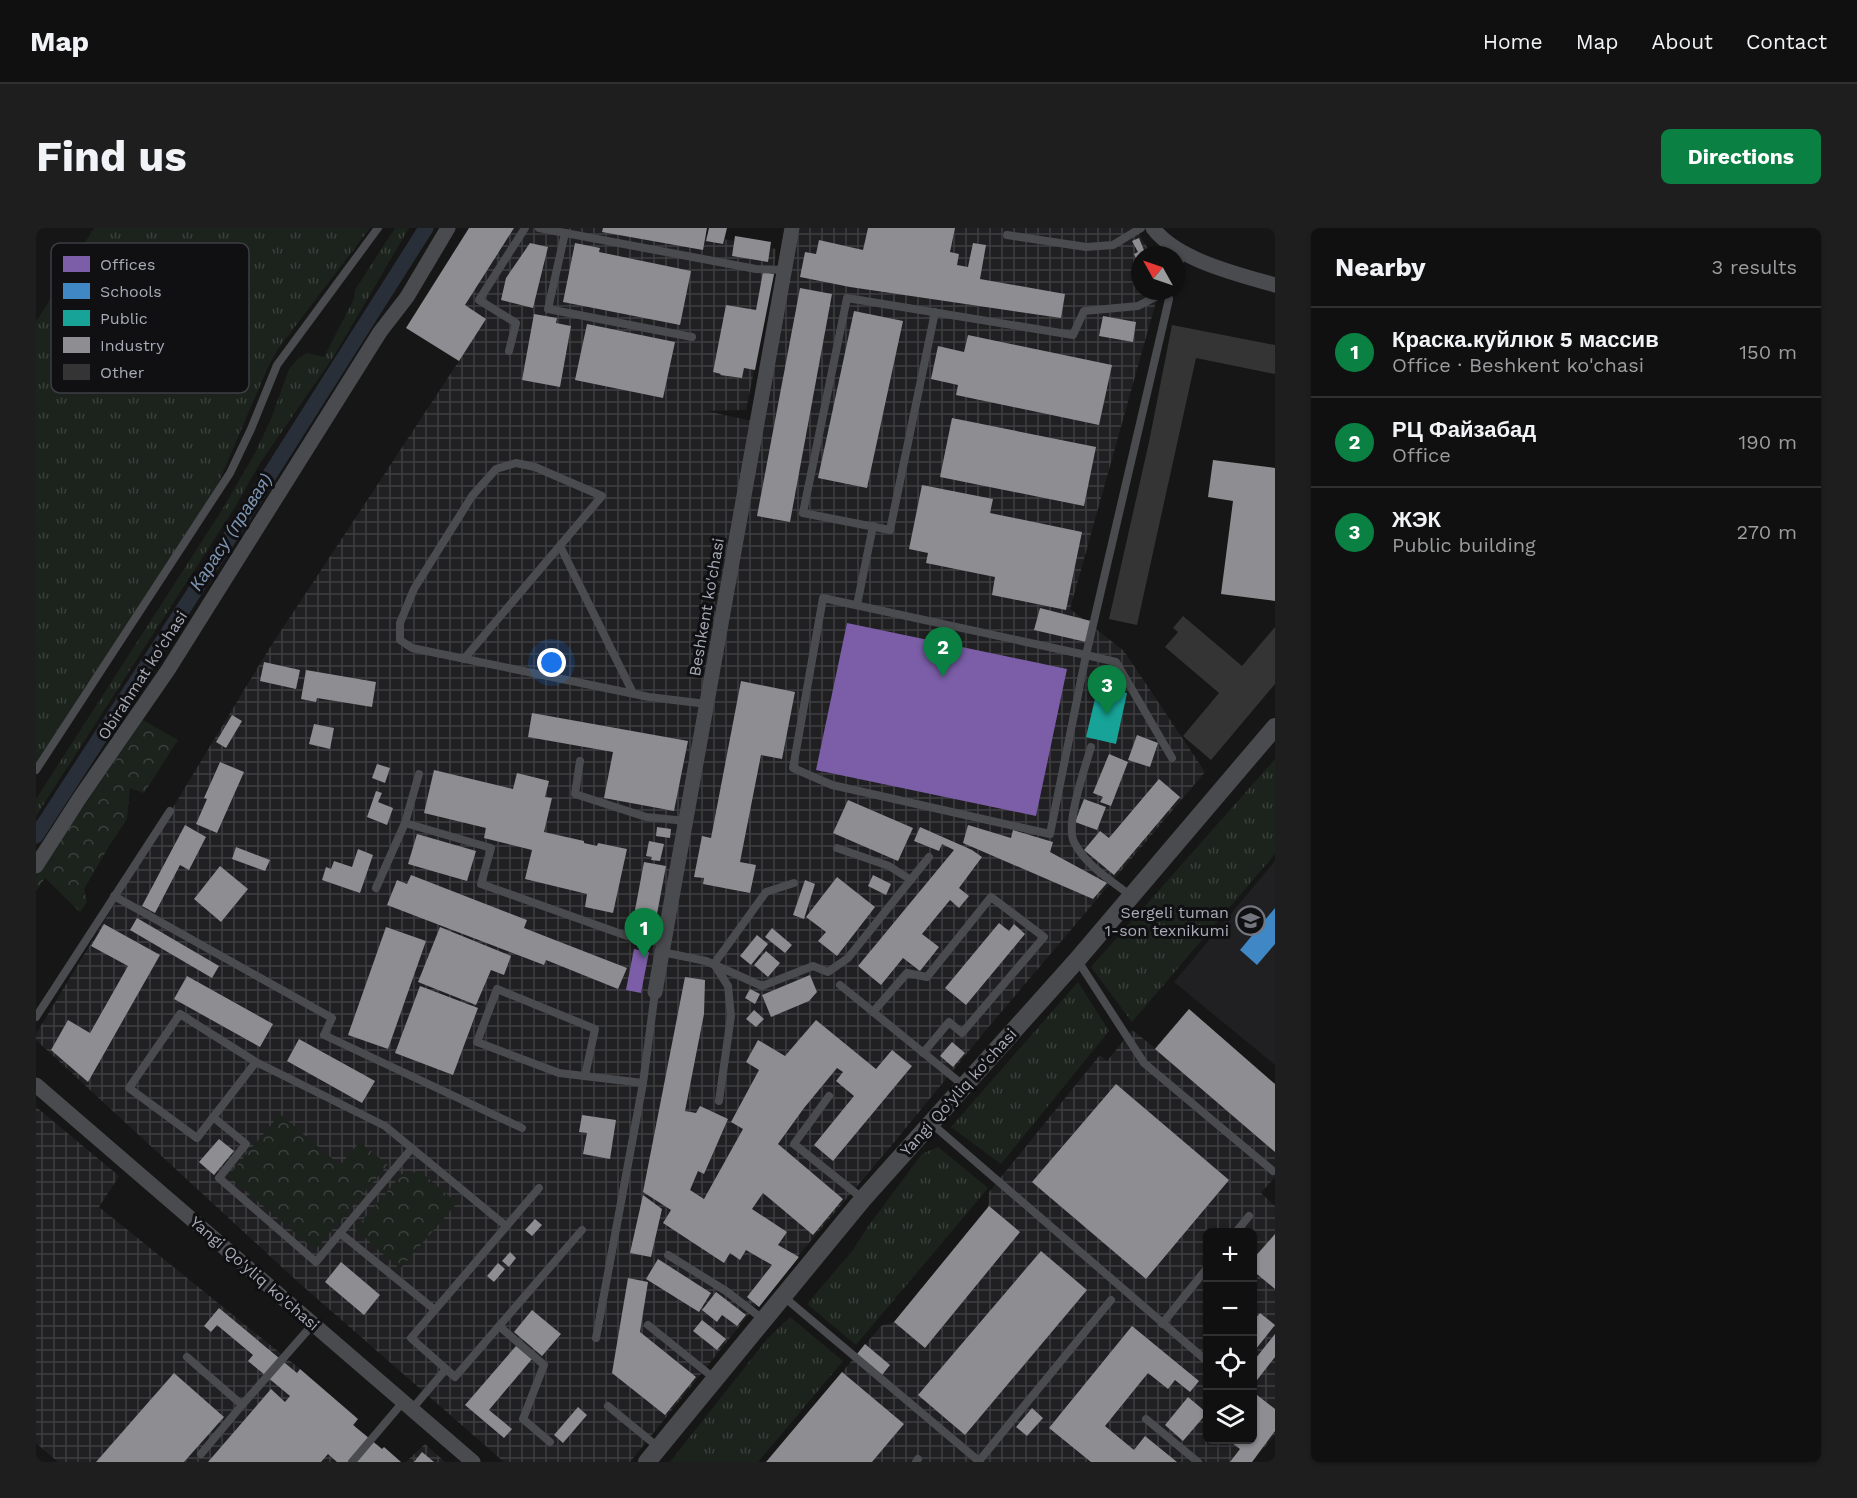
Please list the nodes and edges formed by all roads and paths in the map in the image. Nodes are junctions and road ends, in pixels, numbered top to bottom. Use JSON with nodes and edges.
{"nodes":[{"id":1,"x":378,"y":228,"type":"edge"},
{"id":2,"x":448,"y":228,"type":"edge"},
{"id":3,"x":525,"y":228,"type":"edge"},
{"id":4,"x":539,"y":228,"type":"edge"},
{"id":5,"x":792,"y":228,"type":"edge"},
{"id":6,"x":1141,"y":228,"type":"edge"},
{"id":7,"x":1153,"y":228,"type":"edge"},
{"id":8,"x":565,"y":233,"type":"junction"},
{"id":9,"x":1007,"y":235,"type":"dead end"},
{"id":10,"x":1172,"y":246,"type":"edge"},
{"id":11,"x":1185,"y":254,"type":"edge"},
{"id":12,"x":785,"y":270,"type":"junction"},
{"id":13,"x":1275,"y":285,"type":"edge"},
{"id":14,"x":1150,"y":300,"type":"edge"},
{"id":15,"x":1169,"y":300,"type":"edge"},
{"id":16,"x":935,"y":312,"type":"junction"},
{"id":17,"x":692,"y":337,"type":"dead end"},
{"id":18,"x":509,"y":351,"type":"dead end"},
{"id":19,"x":873,"y":526,"type":"junction"},
{"id":20,"x":560,"y":546,"type":"junction"},
{"id":21,"x":858,"y":605,"type":"junction"},
{"id":22,"x":1086,"y":655,"type":"junction"},
{"id":23,"x":464,"y":659,"type":"junction"},
{"id":24,"x":633,"y":693,"type":"junction"},
{"id":25,"x":706,"y":704,"type":"junction"},
{"id":26,"x":1275,"y":727,"type":"edge"},
{"id":27,"x":1091,"y":747,"type":"dead end"},
{"id":28,"x":1172,"y":758,"type":"dead end"},
{"id":29,"x":580,"y":761,"type":"dead end"},
{"id":30,"x":36,"y":771,"type":"edge"},
{"id":31,"x":419,"y":774,"type":"dead end"},
{"id":32,"x":170,"y":811,"type":"dead end"},
{"id":33,"x":686,"y":821,"type":"junction"},
{"id":34,"x":405,"y":823,"type":"junction"},
{"id":35,"x":837,"y":848,"type":"dead end"},
{"id":36,"x":929,"y":857,"type":"dead end"},
{"id":37,"x":36,"y":866,"type":"edge"},
{"id":38,"x":911,"y":880,"type":"junction"},
{"id":39,"x":795,"y":883,"type":"dead end"},
{"id":40,"x":376,"y":888,"type":"dead end"},
{"id":41,"x":114,"y":896,"type":"junction"},
{"id":42,"x":1131,"y":896,"type":"junction"},
{"id":43,"x":663,"y":947,"type":"junction"},
{"id":44,"x":1077,"y":960,"type":"junction"},
{"id":45,"x":714,"y":964,"type":"junction"},
{"id":46,"x":840,"y":985,"type":"dead end"},
{"id":47,"x":655,"y":992,"type":"joint"},
{"id":48,"x":873,"y":1012,"type":"junction"},
{"id":49,"x":36,"y":1017,"type":"edge"},
{"id":50,"x":923,"y":1053,"type":"junction"},
{"id":51,"x":256,"y":1062,"type":"junction"},
{"id":52,"x":585,"y":1076,"type":"junction"},
{"id":53,"x":643,"y":1083,"type":"junction"},
{"id":54,"x":36,"y":1085,"type":"edge"},
{"id":55,"x":964,"y":1086,"type":"junction"},
{"id":56,"x":829,"y":1096,"type":"dead end"},
{"id":57,"x":719,"y":1101,"type":"dead end"},
{"id":58,"x":213,"y":1117,"type":"junction"},
{"id":59,"x":931,"y":1123,"type":"junction"},
{"id":60,"x":522,"y":1128,"type":"dead end"},
{"id":61,"x":412,"y":1148,"type":"junction"},
{"id":62,"x":1273,"y":1171,"type":"dead end"},
{"id":63,"x":539,"y":1188,"type":"dead end"},
{"id":64,"x":863,"y":1199,"type":"junction"},
{"id":65,"x":1249,"y":1216,"type":"dead end"},
{"id":66,"x":506,"y":1227,"type":"junction"},
{"id":67,"x":1240,"y":1228,"type":"edge"},
{"id":68,"x":582,"y":1230,"type":"dead end"},
{"id":69,"x":340,"y":1233,"type":"junction"},
{"id":70,"x":668,"y":1255,"type":"dead end"},
{"id":71,"x":1203,"y":1274,"type":"edge"},
{"id":72,"x":783,"y":1296,"type":"junction"},
{"id":73,"x":1111,"y":1300,"type":"dead end"},
{"id":74,"x":435,"y":1310,"type":"junction"},
{"id":75,"x":764,"y":1320,"type":"junction"},
{"id":76,"x":314,"y":1323,"type":"junction"},
{"id":77,"x":1162,"y":1324,"type":"junction"},
{"id":78,"x":648,"y":1325,"type":"dead end"},
{"id":79,"x":499,"y":1326,"type":"junction"},
{"id":80,"x":596,"y":1338,"type":"dead end"},
{"id":81,"x":187,"y":1357,"type":"dead end"},
{"id":82,"x":1203,"y":1358,"type":"edge"},
{"id":83,"x":446,"y":1369,"type":"junction"},
{"id":84,"x":715,"y":1379,"type":"junction"},
{"id":85,"x":242,"y":1405,"type":"junction"},
{"id":86,"x":408,"y":1405,"type":"junction"},
{"id":87,"x":608,"y":1406,"type":"dead end"},
{"id":88,"x":1146,"y":1419,"type":"dead end"},
{"id":89,"x":550,"y":1442,"type":"dead end"},
{"id":90,"x":659,"y":1448,"type":"junction"},
{"id":91,"x":201,"y":1454,"type":"dead end"},
{"id":92,"x":979,"y":1461,"type":"edge"},
{"id":93,"x":352,"y":1462,"type":"edge"},
{"id":94,"x":473,"y":1462,"type":"edge"},
{"id":95,"x":647,"y":1462,"type":"edge"},
{"id":96,"x":1198,"y":1462,"type":"edge"}],
"edges":[{"from":1,"to":30,"type":"lane"},
{"from":2,"to":37,"type":"street","name":"Obirahmat ko'chasi"},
{"from":3,"to":18,"type":"lane"},
{"from":4,"to":8,"type":"lane"},
{"from":5,"to":12,"type":"street","name":"Beshkent ko'chasi"},
{"from":6,"to":9,"type":"lane"},
{"from":7,"to":10,"type":"street"},
{"from":8,"to":12,"type":"lane"},
{"from":8,"to":17,"type":"lane"},
{"from":11,"to":13,"type":"street"},
{"from":12,"to":25,"type":"street","name":"Beshkent ko'chasi"},
{"from":14,"to":16,"type":"lane"},
{"from":15,"to":22,"type":"lane"},
{"from":16,"to":19,"type":"lane"},
{"from":16,"to":19,"type":"lane"},
{"from":19,"to":21,"type":"lane"},
{"from":20,"to":23,"type":"lane"},
{"from":20,"to":23,"type":"lane"},
{"from":20,"to":24,"type":"lane"},
{"from":21,"to":22,"type":"lane"},
{"from":21,"to":22,"type":"lane"},
{"from":22,"to":28,"type":"lane"},
{"from":23,"to":24,"type":"lane"},
{"from":24,"to":25,"type":"lane"},
{"from":25,"to":33,"type":"street","name":"Beshkent ko'chasi"},
{"from":26,"to":42,"type":"street","name":"Yangi Qo'yliq ko'chasi"},
{"from":27,"to":42,"type":"lane"},
{"from":29,"to":33,"type":"lane"},
{"from":31,"to":34,"type":"lane"},
{"from":32,"to":41,"type":"lane"},
{"from":33,"to":43,"type":"street","name":"Beshkent ko'chasi"},
{"from":34,"to":40,"type":"lane"},
{"from":34,"to":43,"type":"lane"},
{"from":35,"to":38,"type":"lane"},
{"from":36,"to":38,"type":"lane"},
{"from":38,"to":45,"type":"lane"},
{"from":39,"to":45,"type":"lane"},
{"from":41,"to":49,"type":"lane"},
{"from":41,"to":60,"type":"lane"},
{"from":42,"to":44,"type":"street","name":"Yangi Qo'yliq ko'chasi"},
{"from":43,"to":45,"type":"lane"},
{"from":43,"to":47,"type":"street","name":"Beshkent ko'chasi"},
{"from":44,"to":55,"type":"street","name":"Yangi Qo'yliq ko'chasi"},
{"from":44,"to":62,"type":"lane"},
{"from":45,"to":57,"type":"lane"},
{"from":46,"to":48,"type":"lane"},
{"from":47,"to":53,"type":"lane"},
{"from":48,"to":50,"type":"lane"},
{"from":48,"to":50,"type":"lane"},
{"from":50,"to":55,"type":"lane"},
{"from":51,"to":58,"type":"lane"},
{"from":51,"to":58,"type":"lane"},
{"from":51,"to":61,"type":"lane"},
{"from":52,"to":52,"type":"lane"},
{"from":52,"to":53,"type":"lane"},
{"from":53,"to":80,"type":"lane"},
{"from":54,"to":76,"type":"street","name":"Yangi Qo'yliq ko'chasi"},
{"from":55,"to":59,"type":"street","name":"Yangi Qo'yliq ko'chasi"},
{"from":56,"to":64,"type":"lane"},
{"from":58,"to":69,"type":"lane"},
{"from":59,"to":64,"type":"street","name":"Yangi Qo'yliq ko'chasi"},
{"from":59,"to":77,"type":"lane"},
{"from":61,"to":66,"type":"lane"},
{"from":61,"to":69,"type":"lane"},
{"from":63,"to":66,"type":"lane"},
{"from":64,"to":72,"type":"street","name":"Yangi Qo'yliq ko'chasi"},
{"from":65,"to":67,"type":"lane"},
{"from":66,"to":74,"type":"lane"},
{"from":68,"to":79,"type":"lane"},
{"from":69,"to":74,"type":"lane"},
{"from":70,"to":75,"type":"lane"},
{"from":71,"to":77,"type":"lane"},
{"from":72,"to":75,"type":"street","name":"Yangi Qo'yliq ko'chasi"},
{"from":72,"to":92,"type":"lane"},
{"from":73,"to":92,"type":"lane"},
{"from":74,"to":83,"type":"lane"},
{"from":75,"to":84,"type":"street","name":"Yangi Qo'yliq ko'chasi"},
{"from":76,"to":85,"type":"lane"},
{"from":76,"to":86,"type":"street","name":"Yangi Qo'yliq ko'chasi"},
{"from":77,"to":82,"type":"lane"},
{"from":78,"to":84,"type":"lane"},
{"from":79,"to":83,"type":"lane"},
{"from":79,"to":89,"type":"lane"},
{"from":81,"to":85,"type":"lane"},
{"from":83,"to":86,"type":"lane"},
{"from":84,"to":90,"type":"street","name":"Yangi Qo'yliq ko'chasi"},
{"from":85,"to":91,"type":"lane"},
{"from":86,"to":93,"type":"lane"},
{"from":86,"to":94,"type":"street","name":"Yangi Qo'yliq ko'chasi"},
{"from":87,"to":90,"type":"lane"},
{"from":88,"to":96,"type":"lane"},
{"from":90,"to":95,"type":"street","name":"Yangi Qo'yliq ko'chasi"}]}
